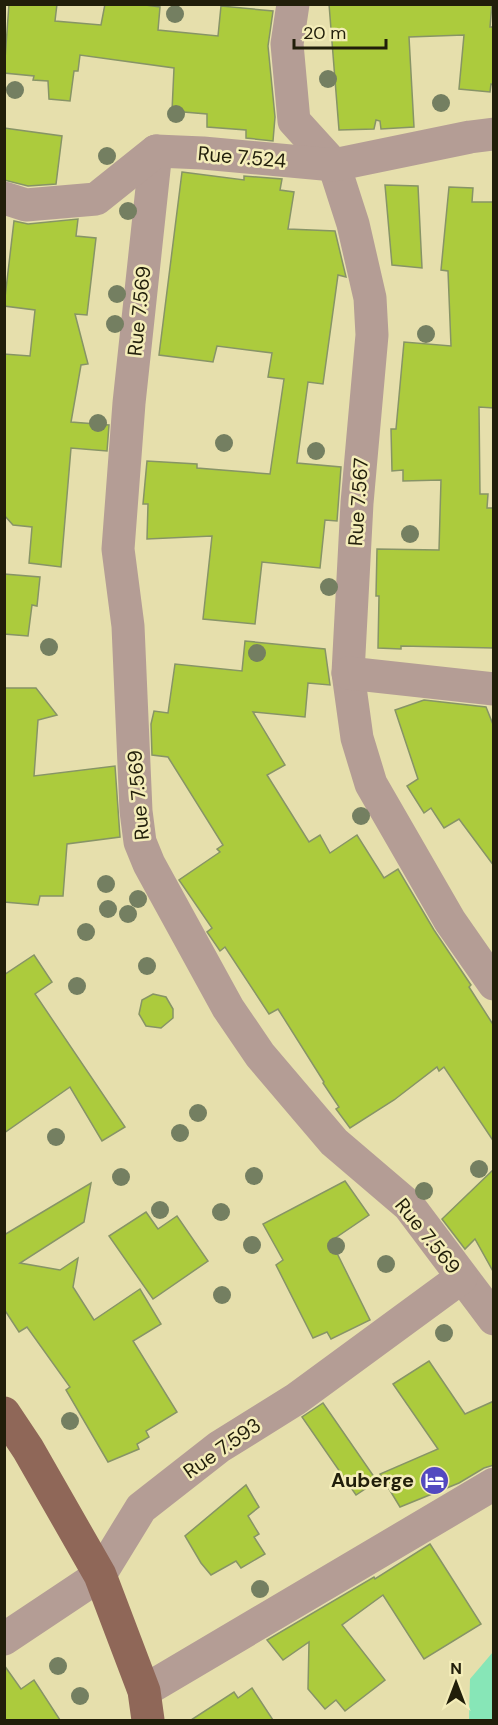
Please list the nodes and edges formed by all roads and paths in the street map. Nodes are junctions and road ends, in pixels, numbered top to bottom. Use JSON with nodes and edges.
{"nodes":[{"id":1,"x":293,"y":4,"type":"edge"},
{"id":2,"x":494,"y":134,"type":"edge"},
{"id":3,"x":156,"y":151,"type":"junction"},
{"id":4,"x":334,"y":165,"type":"junction"},
{"id":5,"x":4,"y":198,"type":"edge"},
{"id":6,"x":348,"y":673,"type":"junction"},
{"id":7,"x":494,"y":689,"type":"edge"},
{"id":8,"x":494,"y":984,"type":"edge"},
{"id":9,"x":461,"y":1278,"type":"junction"},
{"id":10,"x":494,"y":1319,"type":"edge"},
{"id":11,"x":4,"y":1413,"type":"edge"},
{"id":12,"x":494,"y":1484,"type":"edge"},
{"id":13,"x":100,"y":1575,"type":"junction"},
{"id":14,"x":4,"y":1639,"type":"edge"},
{"id":15,"x":146,"y":1706,"type":"edge"}],
"edges":[{"from":1,"to":4,"type":"street","name":"Rue 7.567"},
{"from":2,"to":4,"type":"street","name":"Rue 7.524"},
{"from":3,"to":4,"type":"street","name":"Rue 7.524"},
{"from":3,"to":5,"type":"street"},
{"from":3,"to":9,"type":"street","name":"Rue 7.569"},
{"from":4,"to":6,"type":"street","name":"Rue 7.567"},
{"from":6,"to":7,"type":"street"},
{"from":6,"to":8,"type":"street","name":"Rue 7.567"},
{"from":9,"to":10,"type":"street","name":"Rue 7.569"},
{"from":9,"to":13,"type":"street","name":"Rue 7.593"},
{"from":11,"to":13,"type":"main road"},
{"from":12,"to":15,"type":"street"},
{"from":13,"to":14,"type":"street","name":"Rue 7.593"},
{"from":13,"to":15,"type":"main road"}]}
